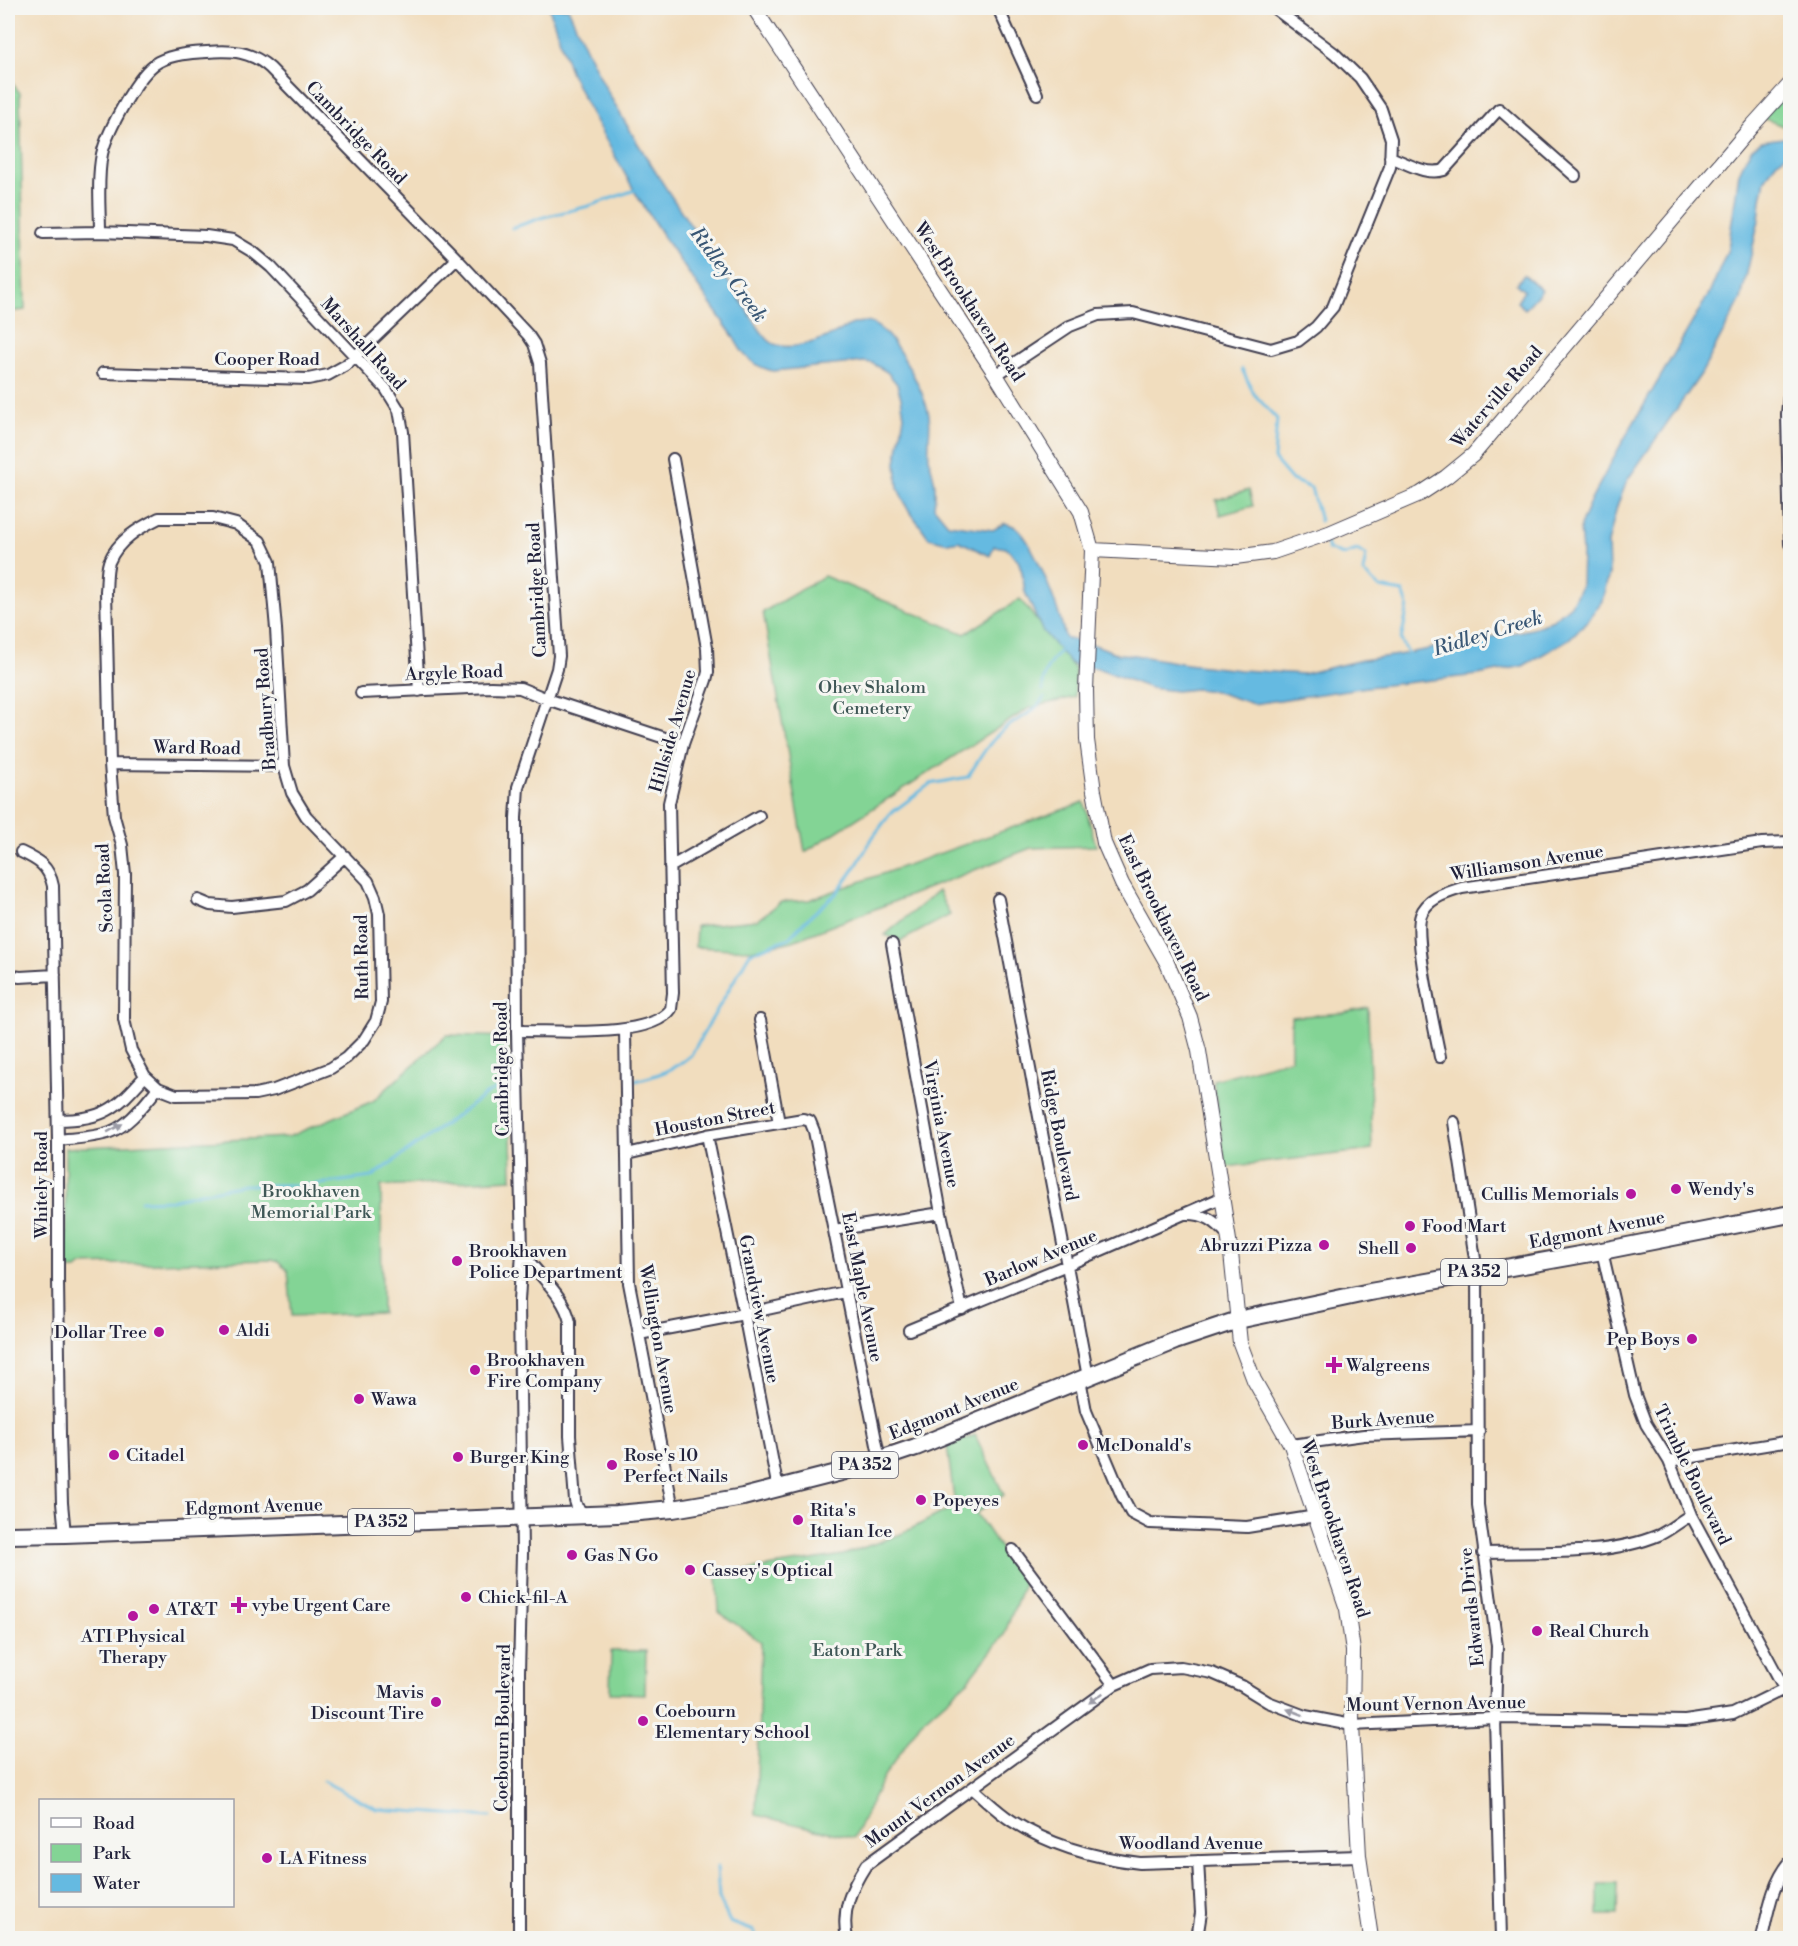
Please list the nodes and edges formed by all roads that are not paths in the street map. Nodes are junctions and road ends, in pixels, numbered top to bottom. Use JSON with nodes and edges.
{"nodes":[{"id":1,"x":754,"y":8,"type":"edge"},
{"id":2,"x":998,"y":8,"type":"edge"},
{"id":3,"x":1276,"y":8,"type":"edge"},
{"id":4,"x":1791,"y":84,"type":"edge"},
{"id":5,"x":1037,"y":94,"type":"dead end"},
{"id":6,"x":1390,"y":157,"type":"junction"},
{"id":7,"x":1575,"y":176,"type":"dead end"},
{"id":8,"x":100,"y":232,"type":"junction"},
{"id":9,"x":43,"y":233,"type":"dead end"},
{"id":10,"x":457,"y":259,"type":"junction"},
{"id":11,"x":354,"y":357,"type":"junction"},
{"id":12,"x":103,"y":373,"type":"dead end"},
{"id":13,"x":996,"y":375,"type":"junction"},
{"id":14,"x":1791,"y":385,"type":"edge"},
{"id":15,"x":673,"y":459,"type":"dead end"},
{"id":16,"x":260,"y":541,"type":"joint"},
{"id":17,"x":1790,"y":544,"type":"edge"},
{"id":18,"x":1092,"y":550,"type":"junction"},
{"id":19,"x":1089,"y":638,"type":"joint"},
{"id":20,"x":419,"y":692,"type":"junction"},
{"id":21,"x":361,"y":693,"type":"dead end"},
{"id":22,"x":547,"y":699,"type":"junction"},
{"id":23,"x":683,"y":744,"type":"junction"},
{"id":24,"x":110,"y":764,"type":"junction"},
{"id":25,"x":284,"y":766,"type":"junction"},
{"id":26,"x":759,"y":816,"type":"dead end"},
{"id":27,"x":1791,"y":842,"type":"edge"},
{"id":28,"x":21,"y":852,"type":"dead end"},
{"id":29,"x":345,"y":856,"type":"junction"},
{"id":30,"x":670,"y":867,"type":"junction"},
{"id":31,"x":998,"y":899,"type":"dead end"},
{"id":32,"x":198,"y":900,"type":"dead end"},
{"id":33,"x":892,"y":944,"type":"dead end"},
{"id":34,"x":8,"y":975,"type":"edge"},
{"id":35,"x":55,"y":975,"type":"junction"},
{"id":36,"x":760,"y":1020,"type":"dead end"},
{"id":37,"x":625,"y":1030,"type":"junction"},
{"id":38,"x":517,"y":1031,"type":"junction"},
{"id":39,"x":1440,"y":1057,"type":"dead end"},
{"id":40,"x":145,"y":1076,"type":"junction"},
{"id":41,"x":158,"y":1088,"type":"junction"},
{"id":42,"x":58,"y":1120,"type":"junction"},
{"id":43,"x":810,"y":1121,"type":"joint"},
{"id":44,"x":1454,"y":1122,"type":"dead end"},
{"id":45,"x":779,"y":1123,"type":"junction"},
{"id":46,"x":707,"y":1136,"type":"junction"},
{"id":47,"x":58,"y":1140,"type":"junction"},
{"id":48,"x":627,"y":1154,"type":"junction"},
{"id":49,"x":1223,"y":1197,"type":"junction"},
{"id":50,"x":941,"y":1213,"type":"junction"},
{"id":51,"x":1185,"y":1214,"type":"junction"},
{"id":52,"x":1791,"y":1214,"type":"edge"},
{"id":53,"x":834,"y":1230,"type":"junction"},
{"id":54,"x":1228,"y":1236,"type":"junction"},
{"id":55,"x":1602,"y":1251,"type":"junction"},
{"id":56,"x":522,"y":1252,"type":"junction"},
{"id":57,"x":1067,"y":1265,"type":"junction"},
{"id":58,"x":1477,"y":1272,"type":"junction"},
{"id":59,"x":845,"y":1292,"type":"junction"},
{"id":60,"x":962,"y":1309,"type":"junction"},
{"id":61,"x":744,"y":1314,"type":"junction"},
{"id":62,"x":1238,"y":1320,"type":"junction"},
{"id":63,"x":909,"y":1330,"type":"dead end"},
{"id":64,"x":639,"y":1334,"type":"junction"},
{"id":65,"x":1084,"y":1378,"type":"junction"},
{"id":66,"x":1479,"y":1431,"type":"junction"},
{"id":67,"x":1791,"y":1441,"type":"edge"},
{"id":68,"x":1291,"y":1445,"type":"junction"},
{"id":69,"x":880,"y":1460,"type":"junction"},
{"id":70,"x":1669,"y":1461,"type":"junction"},
{"id":71,"x":778,"y":1489,"type":"junction"},
{"id":72,"x":673,"y":1509,"type":"junction"},
{"id":73,"x":585,"y":1515,"type":"junction"},
{"id":74,"x":1691,"y":1515,"type":"junction"},
{"id":75,"x":1316,"y":1516,"type":"junction"},
{"id":76,"x":522,"y":1517,"type":"junction"},
{"id":77,"x":65,"y":1534,"type":"junction"},
{"id":78,"x":8,"y":1535,"type":"edge"},
{"id":79,"x":1012,"y":1550,"type":"dead end"},
{"id":80,"x":1483,"y":1553,"type":"junction"},
{"id":81,"x":1114,"y":1685,"type":"junction"},
{"id":82,"x":1788,"y":1687,"type":"edge"},
{"id":83,"x":1791,"y":1699,"type":"edge"},
{"id":84,"x":1495,"y":1718,"type":"junction"},
{"id":85,"x":1352,"y":1725,"type":"junction"},
{"id":86,"x":972,"y":1788,"type":"junction"},
{"id":87,"x":1359,"y":1856,"type":"junction"},
{"id":88,"x":1198,"y":1861,"type":"junction"},
{"id":89,"x":1791,"y":1862,"type":"edge"},
{"id":90,"x":519,"y":1938,"type":"edge"},
{"id":91,"x":847,"y":1938,"type":"edge"},
{"id":92,"x":1197,"y":1938,"type":"edge"},
{"id":93,"x":1371,"y":1938,"type":"edge"},
{"id":94,"x":1501,"y":1938,"type":"edge"},
{"id":95,"x":1762,"y":1938,"type":"edge"}],
"edges":[{"from":1,"to":13,"type":"street","name":"West Brookhaven Road"},
{"from":2,"to":5,"type":"street"},
{"from":3,"to":6,"type":"street"},
{"from":4,"to":18,"type":"street","name":"Waterville Road"},
{"from":6,"to":7,"type":"street"},
{"from":6,"to":13,"type":"street"},
{"from":8,"to":9,"type":"street","name":"Marshall Road"},
{"from":8,"to":10,"type":"street","name":"Cambridge Road"},
{"from":8,"to":11,"type":"street","name":"Marshall Road"},
{"from":10,"to":11,"type":"street","name":"Cooper Road"},
{"from":10,"to":22,"type":"street","name":"Cambridge Road"},
{"from":11,"to":12,"type":"street","name":"Cooper Road"},
{"from":11,"to":20,"type":"street","name":"Marshall Road"},
{"from":13,"to":18,"type":"street","name":"West Brookhaven Road"},
{"from":14,"to":17,"type":"street"},
{"from":15,"to":23,"type":"street","name":"Hillside Avenue"},
{"from":16,"to":24,"type":"street","name":"Scola Road"},
{"from":16,"to":25,"type":"street","name":"Bradbury Road"},
{"from":18,"to":19,"type":"street","name":"West Brookhaven Road"},
{"from":19,"to":49,"type":"street","name":"East Brookhaven Road"},
{"from":20,"to":21,"type":"street","name":"Argyle Road"},
{"from":20,"to":22,"type":"street","name":"Argyle Road"},
{"from":22,"to":23,"type":"street","name":"Argyle Road"},
{"from":22,"to":38,"type":"street","name":"Cambridge Road"},
{"from":23,"to":30,"type":"street","name":"Hillside Avenue"},
{"from":24,"to":25,"type":"street","name":"Ward Road"},
{"from":24,"to":40,"type":"street","name":"Scola Road"},
{"from":25,"to":29,"type":"street","name":"Bradbury Road"},
{"from":26,"to":30,"type":"street"},
{"from":27,"to":39,"type":"street","name":"Williamson Avenue"},
{"from":28,"to":35,"type":"street","name":"Whitely Road"},
{"from":29,"to":32,"type":"street"},
{"from":29,"to":41,"type":"street","name":"Ruth Road"},
{"from":30,"to":37,"type":"street","name":"Hillside Avenue"},
{"from":31,"to":57,"type":"street","name":"Ridge Boulevard"},
{"from":33,"to":50,"type":"street","name":"Virginia Avenue"},
{"from":34,"to":35,"type":"street"},
{"from":35,"to":42,"type":"street","name":"Whitely Road"},
{"from":36,"to":45,"type":"street"},
{"from":37,"to":38,"type":"street"},
{"from":37,"to":48,"type":"street","name":"Wellington Avenue"},
{"from":38,"to":56,"type":"street","name":"Cambridge Road"},
{"from":40,"to":41,"type":"street","name":"Ruth Road"},
{"from":40,"to":42,"type":"street"},
{"from":47,"to":41,"type":"street","one_way":true},
{"from":42,"to":47,"type":"street","name":"Whitely Road"},
{"from":43,"to":45,"type":"street","name":"Houston Street"},
{"from":43,"to":53,"type":"street","name":"East Maple Avenue"},
{"from":44,"to":58,"type":"street","name":"Edwards Drive"},
{"from":45,"to":46,"type":"street","name":"Houston Street"},
{"from":46,"to":48,"type":"street","name":"Houston Street"},
{"from":46,"to":61,"type":"street","name":"Grandview Avenue"},
{"from":47,"to":77,"type":"street","name":"Whitely Road"},
{"from":48,"to":64,"type":"street","name":"Wellington Avenue"},
{"from":49,"to":51,"type":"street","name":"Barlow Avenue"},
{"from":49,"to":54,"type":"street","name":"East Brookhaven Road"},
{"from":50,"to":53,"type":"street"},
{"from":50,"to":60,"type":"street","name":"Virginia Avenue"},
{"from":51,"to":54,"type":"street"},
{"from":51,"to":57,"type":"street","name":"Barlow Avenue"},
{"from":52,"to":55,"type":"main road","name":"Edgmont Avenue","number":"PA 352"},
{"from":53,"to":59,"type":"street","name":"East Maple Avenue"},
{"from":54,"to":62,"type":"street","name":"East Brookhaven Road"},
{"from":55,"to":58,"type":"main road","name":"Edgmont Avenue","number":"PA 352"},
{"from":55,"to":70,"type":"street","name":"Trimble Boulevard"},
{"from":56,"to":73,"type":"street"},
{"from":56,"to":76,"type":"street","name":"Cambridge Road"},
{"from":57,"to":60,"type":"street","name":"Barlow Avenue"},
{"from":57,"to":65,"type":"street","name":"Ridge Boulevard"},
{"from":58,"to":62,"type":"main road","name":"Edgmont Avenue","number":"PA 352"},
{"from":58,"to":66,"type":"street","name":"Edwards Drive"},
{"from":59,"to":61,"type":"street"},
{"from":59,"to":69,"type":"street","name":"East Maple Avenue"},
{"from":60,"to":63,"type":"street","name":"Barlow Avenue"},
{"from":61,"to":64,"type":"street"},
{"from":61,"to":71,"type":"street","name":"Grandview Avenue"},
{"from":62,"to":65,"type":"main road","name":"Edgmont Avenue","number":"PA 352"},
{"from":62,"to":68,"type":"street","name":"West Brookhaven Road"},
{"from":64,"to":72,"type":"street","name":"Wellington Avenue"},
{"from":65,"to":69,"type":"main road","name":"Edgmont Avenue","number":"PA 352"},
{"from":65,"to":75,"type":"street","name":"Ridge Boulevard"},
{"from":66,"to":68,"type":"street","name":"Burk Avenue"},
{"from":66,"to":80,"type":"street","name":"Edwards Drive"},
{"from":67,"to":70,"type":"street"},
{"from":68,"to":75,"type":"street","name":"West Brookhaven Road"},
{"from":69,"to":71,"type":"main road","name":"Edgmont Avenue","number":"PA 352"},
{"from":70,"to":74,"type":"street","name":"Trimble Boulevard"},
{"from":71,"to":72,"type":"main road","name":"Edgmont Avenue","number":"PA 352"},
{"from":72,"to":73,"type":"main road","name":"Edgmont Avenue","number":"PA 352"},
{"from":73,"to":76,"type":"main road","name":"Edgmont Avenue","number":"PA 352"},
{"from":74,"to":80,"type":"street"},
{"from":74,"to":82,"type":"street","name":"Trimble Boulevard"},
{"from":75,"to":85,"type":"street","name":"West Brookhaven Road"},
{"from":76,"to":77,"type":"main road","name":"Edgmont Avenue","number":"PA 352"},
{"from":76,"to":90,"type":"street","name":"Coebourn Boulevard"},
{"from":77,"to":78,"type":"main road","name":"Edgmont Avenue","number":"PA 352"},
{"from":79,"to":81,"type":"street"},
{"from":80,"to":84,"type":"street","name":"Edwards Drive"},
{"from":85,"to":81,"type":"street","name":"Mount Vernon Avenue","one_way":true},
{"from":81,"to":86,"type":"street","name":"Mount Vernon Avenue","one_way":true},
{"from":82,"to":83,"type":"street","name":"Trimble Boulevard"},
{"from":82,"to":84,"type":"street","name":"Mount Vernon Avenue"},
{"from":84,"to":85,"type":"street","name":"Mount Vernon Avenue"},
{"from":84,"to":94,"type":"street","name":"Edwards Drive"},
{"from":85,"to":87,"type":"street","name":"West Brookhaven Road"},
{"from":86,"to":88,"type":"street","name":"Woodland Avenue"},
{"from":86,"to":91,"type":"street","name":"Mount Vernon Avenue"},
{"from":87,"to":88,"type":"street","name":"Woodland Avenue"},
{"from":87,"to":93,"type":"street","name":"West Brookhaven Road"},
{"from":88,"to":92,"type":"street"},
{"from":89,"to":95,"type":"street"}]}
